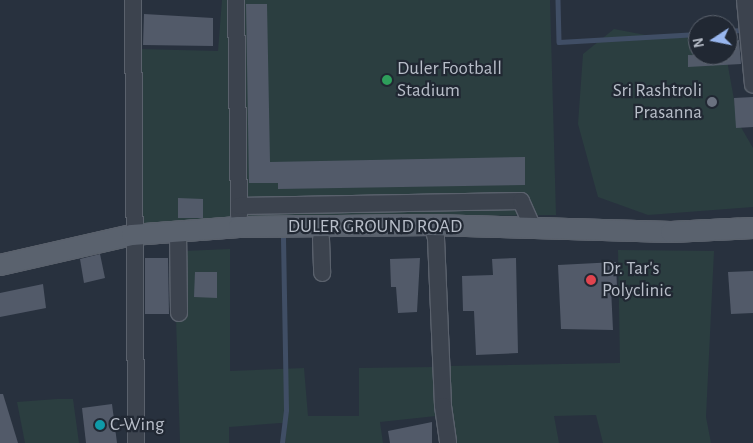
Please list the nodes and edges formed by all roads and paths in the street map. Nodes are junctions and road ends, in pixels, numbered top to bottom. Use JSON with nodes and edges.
{"nodes":[{"id":1,"x":133,"y":0,"type":"edge"},
{"id":2,"x":236,"y":0,"type":"edge"},
{"id":3,"x":746,"y":0,"type":"edge"},
{"id":4,"x":753,"y":85,"type":"edge"},
{"id":5,"x":239,"y":206,"type":"junction"},
{"id":6,"x":432,"y":225,"type":"junction"},
{"id":7,"x":239,"y":227,"type":"junction"},
{"id":8,"x":533,"y":228,"type":"junction"},
{"id":9,"x":753,"y":228,"type":"edge"},
{"id":10,"x":178,"y":231,"type":"junction"},
{"id":11,"x":132,"y":235,"type":"junction"},
{"id":12,"x":322,"y":239,"type":"dead end"},
{"id":13,"x":0,"y":265,"type":"edge"},
{"id":14,"x":322,"y":272,"type":"dead end"},
{"id":15,"x":179,"y":313,"type":"dead end"},
{"id":16,"x":136,"y":443,"type":"edge"},
{"id":17,"x":448,"y":443,"type":"edge"}],
"edges":[{"from":1,"to":11,"type":"street"},
{"from":2,"to":5,"type":"street"},
{"from":3,"to":4,"type":"street"},
{"from":5,"to":7,"type":"street"},
{"from":5,"to":8,"type":"street"},
{"from":6,"to":7,"type":"main road","name":"DULER GROUND ROAD"},
{"from":6,"to":8,"type":"main road","name":"DULER GROUND ROAD"},
{"from":6,"to":17,"type":"street"},
{"from":7,"to":10,"type":"main road","name":"DULER GROUND ROAD"},
{"from":8,"to":9,"type":"main road","name":"DULER GROUND ROAD"},
{"from":10,"to":11,"type":"main road","name":"DULER GROUND ROAD"},
{"from":10,"to":15,"type":"street"},
{"from":11,"to":13,"type":"main road","name":"DULER GROUND ROAD"},
{"from":11,"to":16,"type":"street"},
{"from":12,"to":14,"type":"street"}]}
